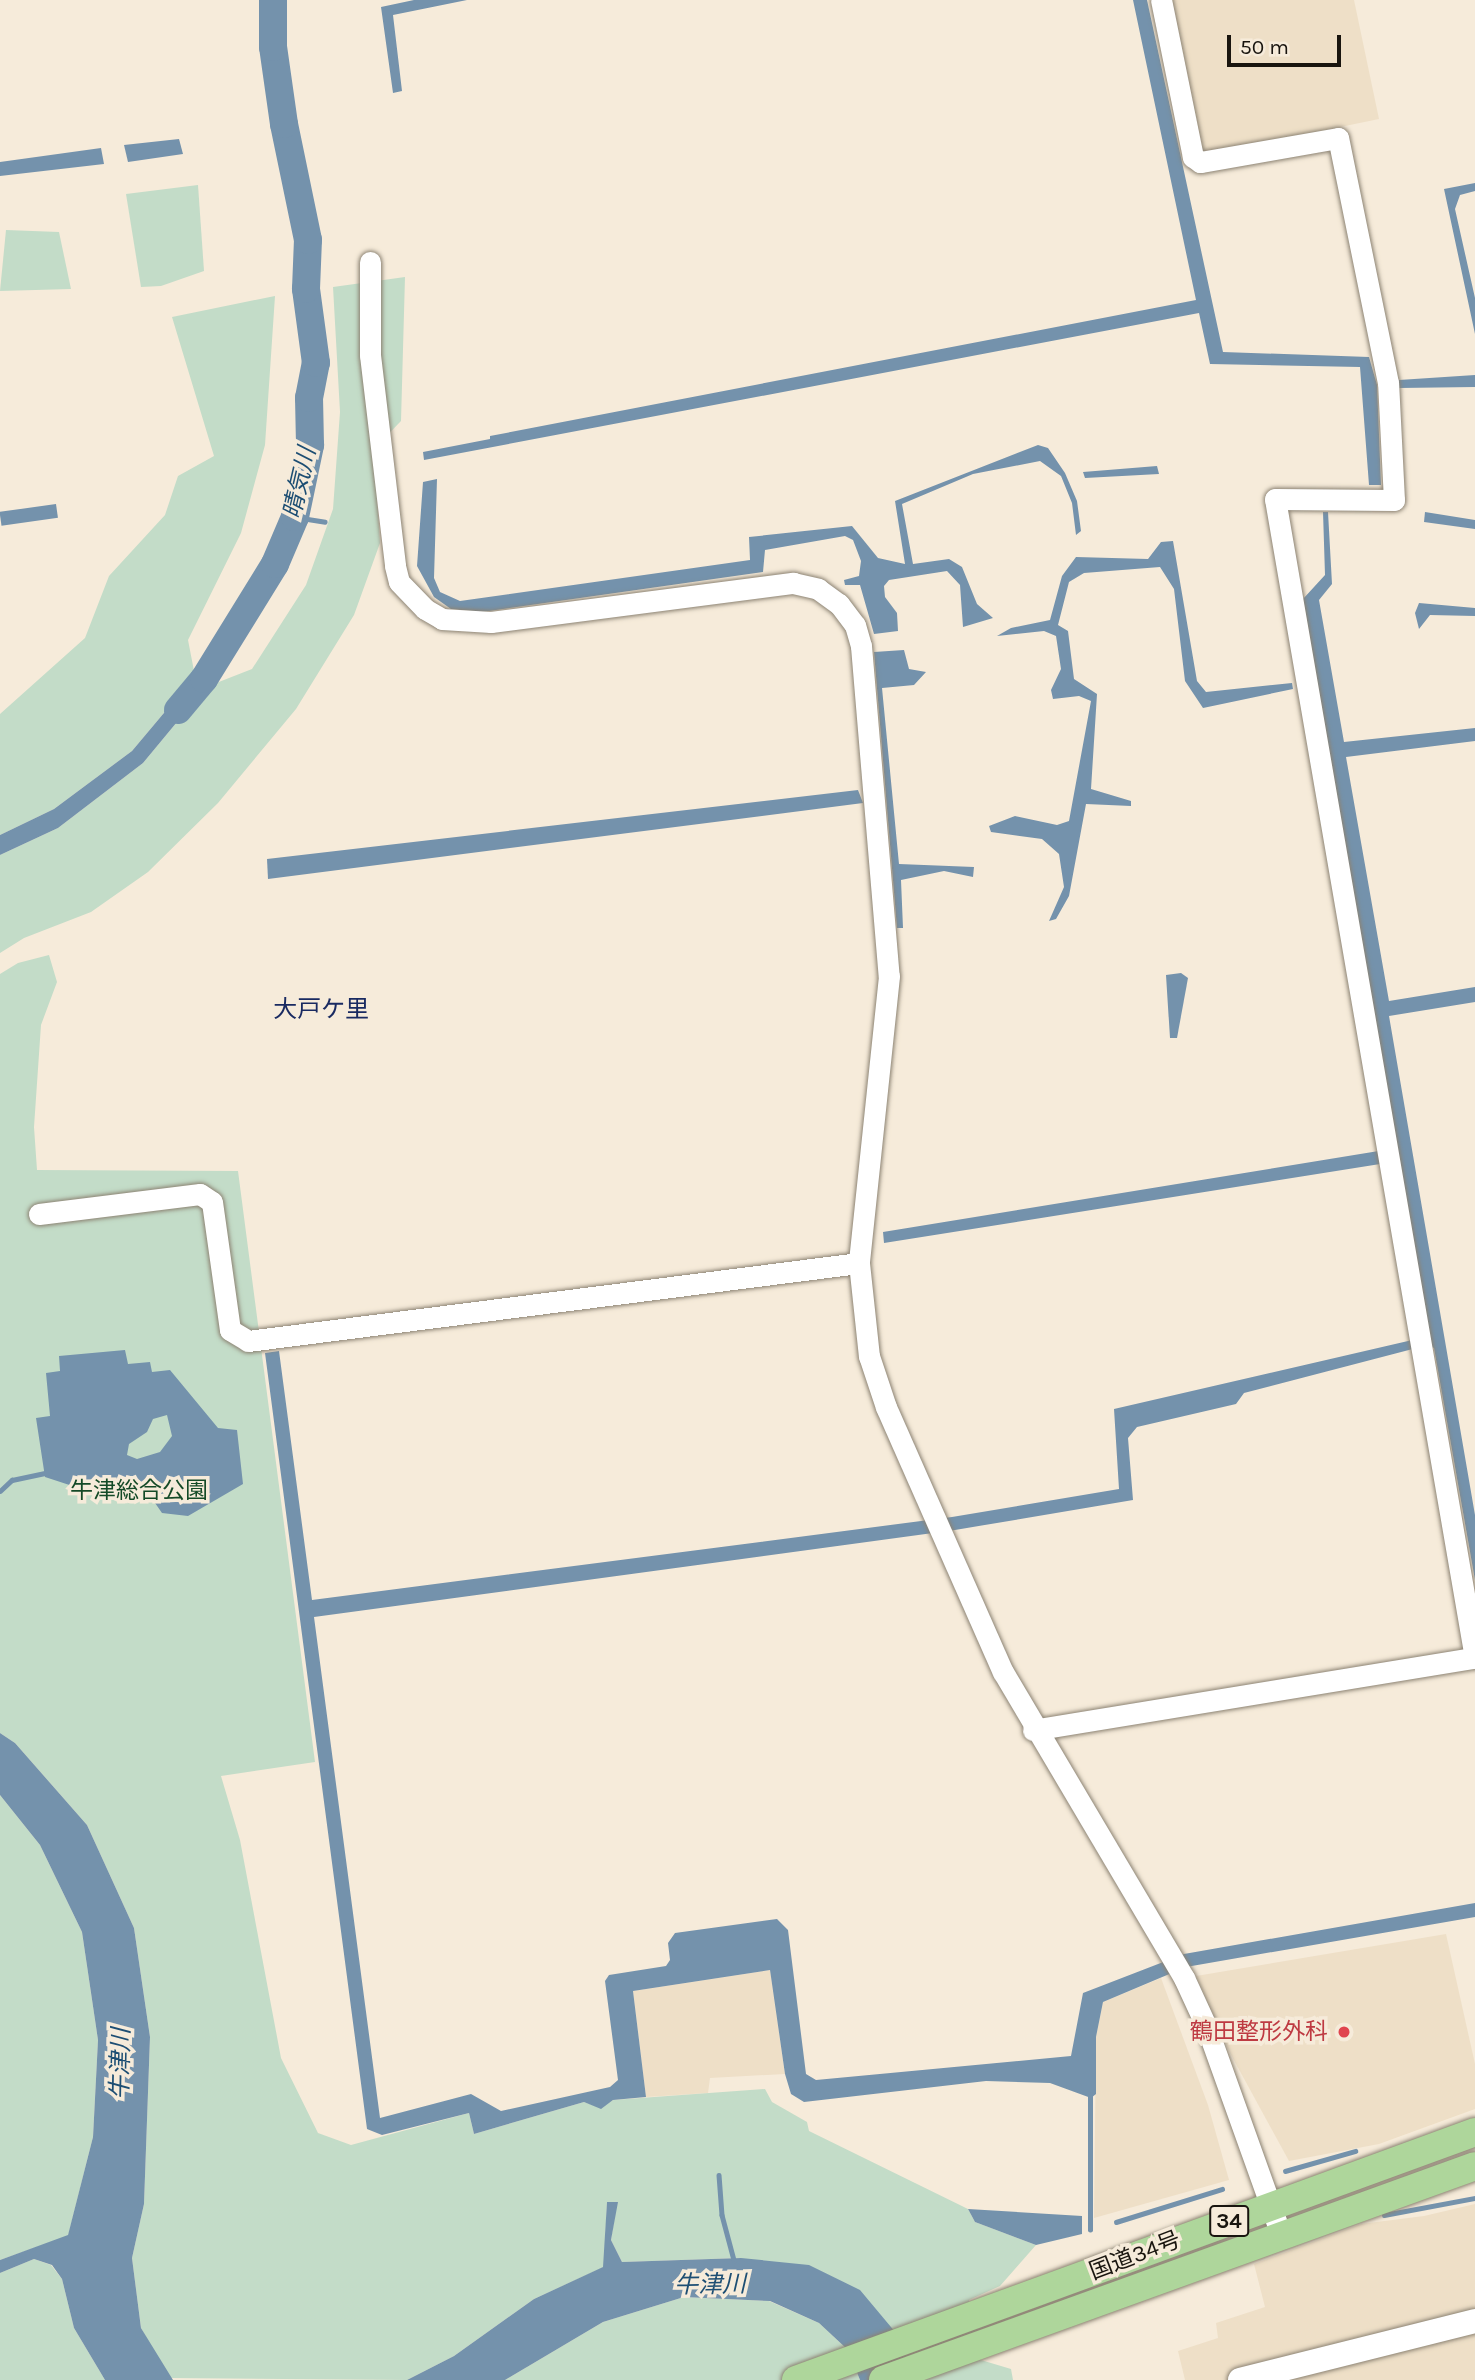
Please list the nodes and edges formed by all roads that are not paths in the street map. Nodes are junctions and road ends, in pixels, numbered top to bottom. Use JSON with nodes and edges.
{"nodes":[{"id":1,"x":1161,"y":0,"type":"edge"},
{"id":2,"x":370,"y":262,"type":"dead end"},
{"id":3,"x":39,"y":1214,"type":"dead end"},
{"id":4,"x":859,"y":1263,"type":"junction"},
{"id":5,"x":1033,"y":1730,"type":"junction"},
{"id":6,"x":1475,"y":2132,"type":"edge"},
{"id":7,"x":1475,"y":2166,"type":"edge"},
{"id":8,"x":1269,"y":2206,"type":"junction"},
{"id":9,"x":1282,"y":2238,"type":"junction"},
{"id":10,"x":1475,"y":2321,"type":"edge"},
{"id":11,"x":796,"y":2380,"type":"edge"},
{"id":12,"x":883,"y":2380,"type":"edge"},
{"id":13,"x":1240,"y":2380,"type":"edge"}],
"edges":[{"from":1,"to":5,"type":"street"},
{"from":2,"to":4,"type":"street"},
{"from":3,"to":4,"type":"street"},
{"from":4,"to":5,"type":"street"},
{"from":5,"to":8,"type":"street"},
{"from":6,"to":8,"type":"highway","name":"国道34号","number":"34"},
{"from":7,"to":9,"type":"highway","name":"国道34号","number":"34"},
{"from":8,"to":9,"type":"street"},
{"from":8,"to":11,"type":"highway","name":"国道34号","number":"34"},
{"from":9,"to":12,"type":"highway","name":"国道34号","number":"34"},
{"from":10,"to":13,"type":"main road"}]}
